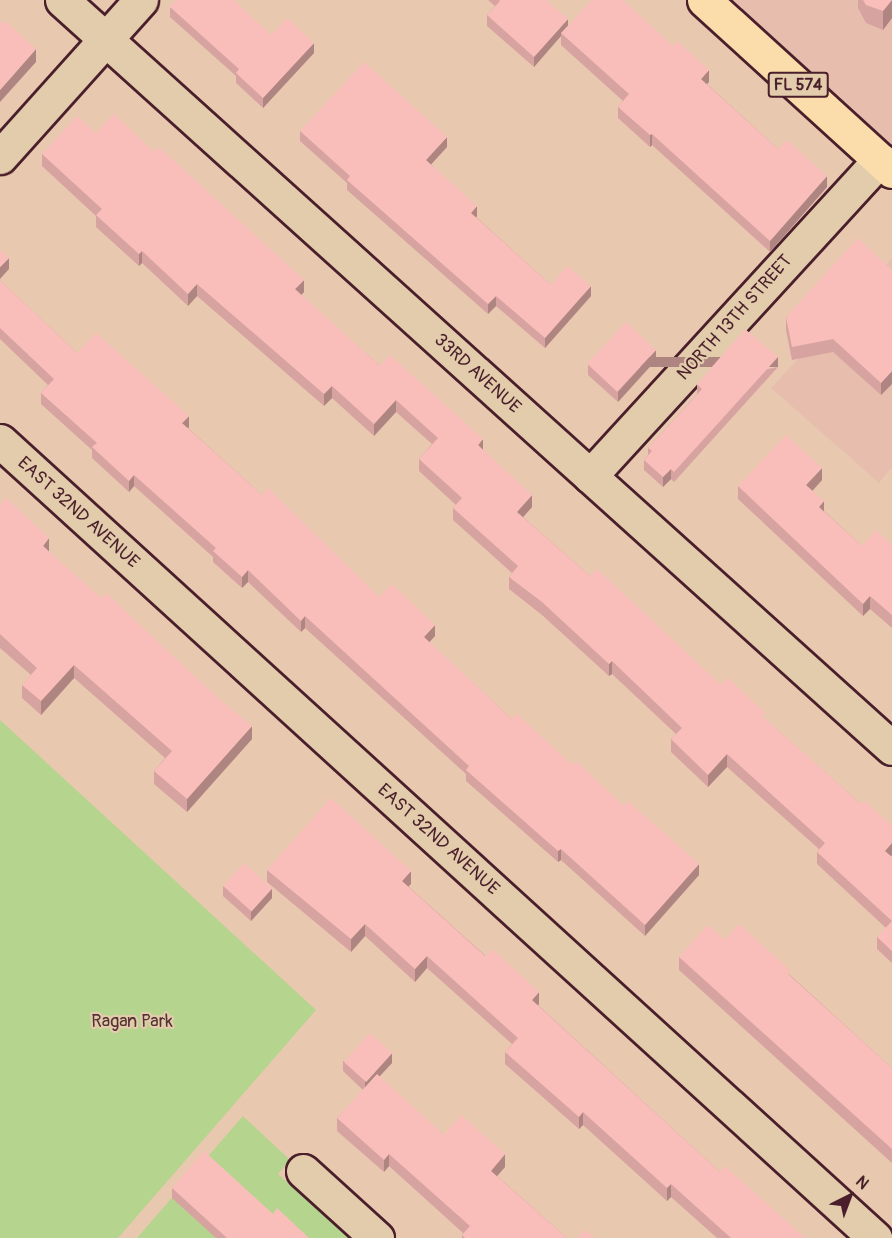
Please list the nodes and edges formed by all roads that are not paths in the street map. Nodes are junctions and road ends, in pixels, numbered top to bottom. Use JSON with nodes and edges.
{"nodes":[{"id":1,"x":62,"y":0,"type":"edge"},
{"id":2,"x":141,"y":0,"type":"edge"},
{"id":3,"x":704,"y":0,"type":"edge"},
{"id":4,"x":106,"y":40,"type":"junction"},
{"id":5,"x":0,"y":157,"type":"edge"},
{"id":6,"x":886,"y":165,"type":"edge"},
{"id":7,"x":0,"y":441,"type":"edge"},
{"id":8,"x":591,"y":477,"type":"junction"},
{"id":9,"x":892,"y":748,"type":"edge"},
{"id":10,"x":303,"y":1171,"type":"dead end"},
{"id":11,"x":377,"y":1238,"type":"edge"},
{"id":12,"x":875,"y":1238,"type":"edge"}],
"edges":[{"from":1,"to":4,"type":"street","name":"33RD AVENUE"},
{"from":2,"to":4,"type":"street"},
{"from":3,"to":6,"type":"main road","number":"FL 574"},
{"from":4,"to":5,"type":"street"},
{"from":4,"to":8,"type":"street","name":"33RD AVENUE"},
{"from":6,"to":8,"type":"street","name":"NORTH 13TH STREET"},
{"from":7,"to":12,"type":"street","name":"EAST 32ND AVENUE"},
{"from":8,"to":9,"type":"street","name":"33RD AVENUE"},
{"from":10,"to":11,"type":"street"}]}
